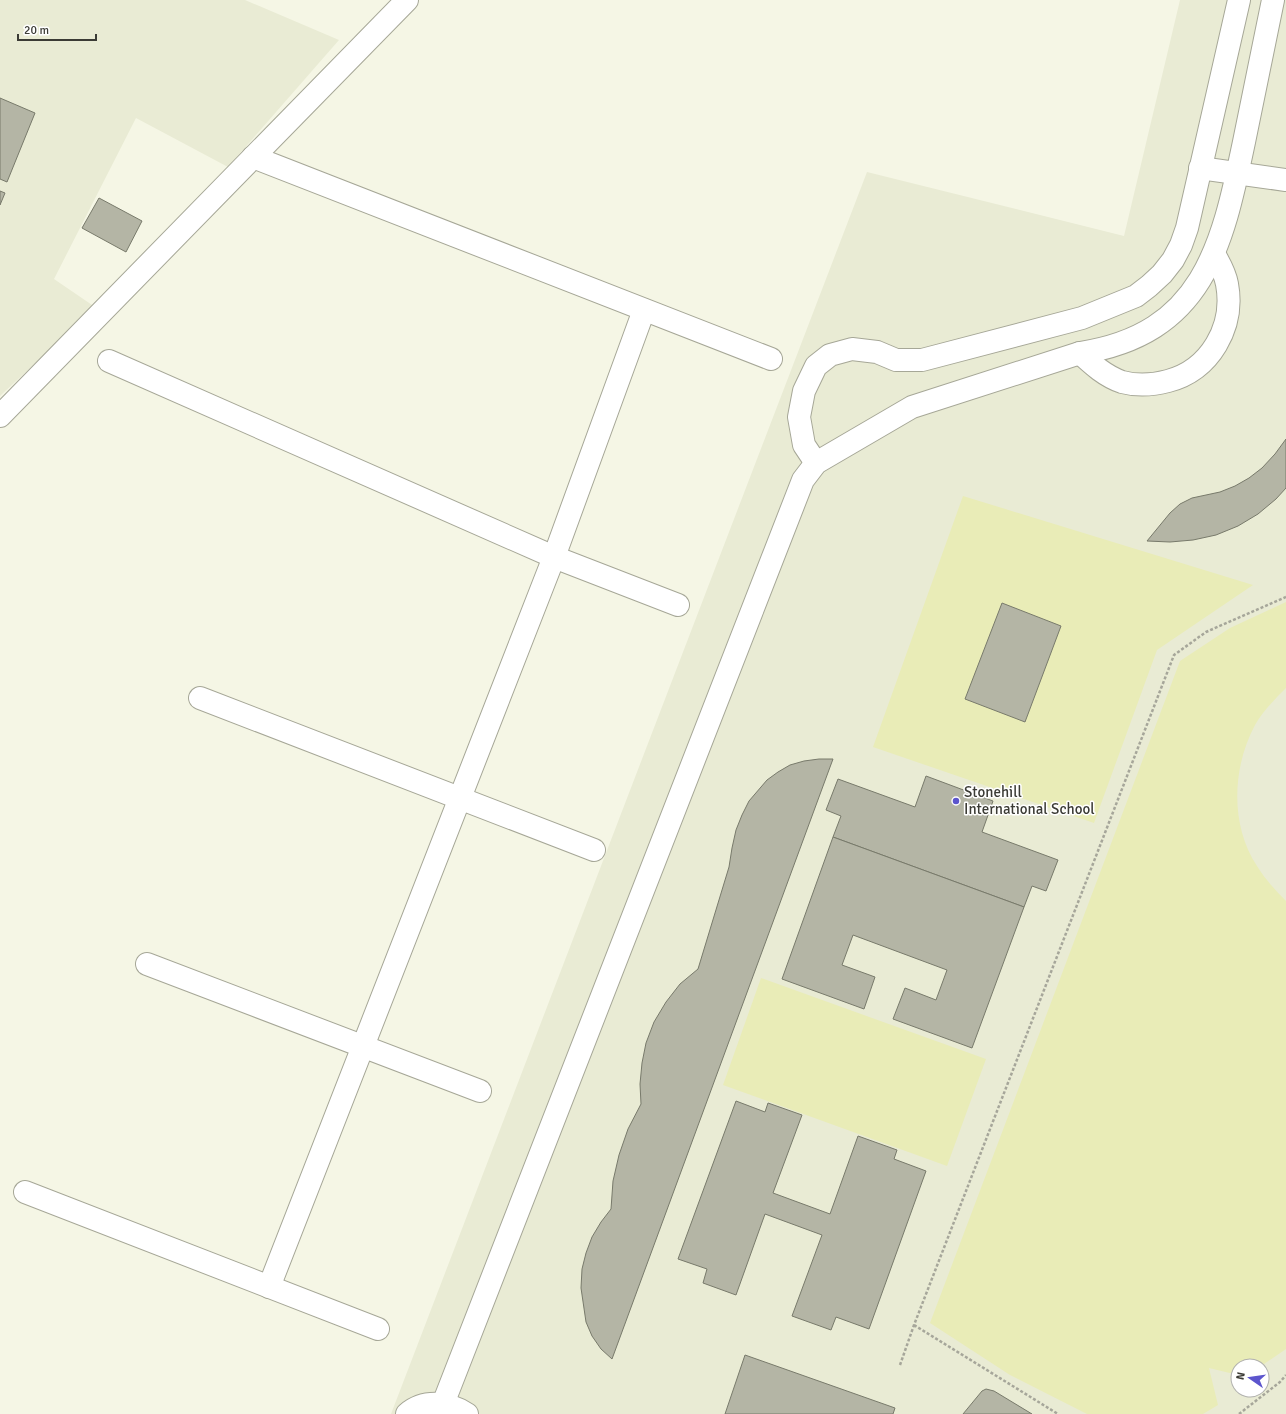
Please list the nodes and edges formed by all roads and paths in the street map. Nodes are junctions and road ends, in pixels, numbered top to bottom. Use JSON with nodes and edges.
{"nodes":[{"id":1,"x":407,"y":0,"type":"edge"},
{"id":2,"x":1239,"y":0,"type":"edge"},
{"id":3,"x":1274,"y":0,"type":"edge"},
{"id":4,"x":1232,"y":30,"type":"junction"},
{"id":5,"x":1266,"y":36,"type":"junction"},
{"id":6,"x":253,"y":157,"type":"junction"},
{"id":7,"x":1200,"y":168,"type":"junction"},
{"id":8,"x":1237,"y":173,"type":"junction"},
{"id":9,"x":1286,"y":180,"type":"edge"},
{"id":10,"x":1214,"y":254,"type":"junction"},
{"id":11,"x":644,"y":310,"type":"junction"},
{"id":12,"x":1080,"y":352,"type":"junction"},
{"id":13,"x":771,"y":359,"type":"dead end"},
{"id":14,"x":109,"y":361,"type":"dead end"},
{"id":15,"x":0,"y":416,"type":"edge"},
{"id":16,"x":816,"y":463,"type":"junction"},
{"id":17,"x":554,"y":557,"type":"junction"},
{"id":18,"x":1286,"y":597,"type":"edge"},
{"id":19,"x":678,"y":605,"type":"dead end"},
{"id":20,"x":200,"y":698,"type":"dead end"},
{"id":21,"x":460,"y":799,"type":"junction"},
{"id":22,"x":594,"y":850,"type":"dead end"},
{"id":23,"x":147,"y":964,"type":"dead end"},
{"id":24,"x":363,"y":1047,"type":"junction"},
{"id":25,"x":480,"y":1091,"type":"dead end"},
{"id":26,"x":26,"y":1192,"type":"dead end"},
{"id":27,"x":269,"y":1287,"type":"junction"},
{"id":28,"x":914,"y":1325,"type":"junction"},
{"id":29,"x":378,"y":1329,"type":"dead end"},
{"id":30,"x":900,"y":1365,"type":"dead end"},
{"id":31,"x":1286,"y":1375,"type":"edge"},
{"id":32,"x":443,"y":1404,"type":"junction"},
{"id":33,"x":407,"y":1414,"type":"edge"},
{"id":34,"x":467,"y":1414,"type":"edge"},
{"id":35,"x":1058,"y":1414,"type":"edge"},
{"id":36,"x":1239,"y":1414,"type":"edge"}],
"edges":[{"from":1,"to":6,"type":"street"},
{"from":2,"to":4,"type":"street"},
{"from":3,"to":5,"type":"street"},
{"from":4,"to":5,"type":"street"},
{"from":4,"to":7,"type":"street"},
{"from":5,"to":8,"type":"street"},
{"from":6,"to":11,"type":"street"},
{"from":6,"to":15,"type":"street"},
{"from":7,"to":8,"type":"street"},
{"from":7,"to":16,"type":"street"},
{"from":8,"to":9,"type":"street"},
{"from":8,"to":10,"type":"street"},
{"from":10,"to":12,"type":"street"},
{"from":10,"to":12,"type":"street"},
{"from":11,"to":13,"type":"street"},
{"from":11,"to":17,"type":"street"},
{"from":12,"to":16,"type":"street"},
{"from":14,"to":17,"type":"street"},
{"from":16,"to":32,"type":"street"},
{"from":17,"to":19,"type":"street"},
{"from":17,"to":21,"type":"street"},
{"from":18,"to":28,"type":"path"},
{"from":20,"to":21,"type":"street"},
{"from":21,"to":22,"type":"street"},
{"from":21,"to":24,"type":"street"},
{"from":23,"to":24,"type":"street"},
{"from":24,"to":25,"type":"street"},
{"from":24,"to":27,"type":"street"},
{"from":26,"to":27,"type":"street"},
{"from":27,"to":29,"type":"street"},
{"from":28,"to":30,"type":"path"},
{"from":28,"to":35,"type":"path"},
{"from":31,"to":36,"type":"path"},
{"from":32,"to":33,"type":"street"},
{"from":32,"to":34,"type":"street"}]}
